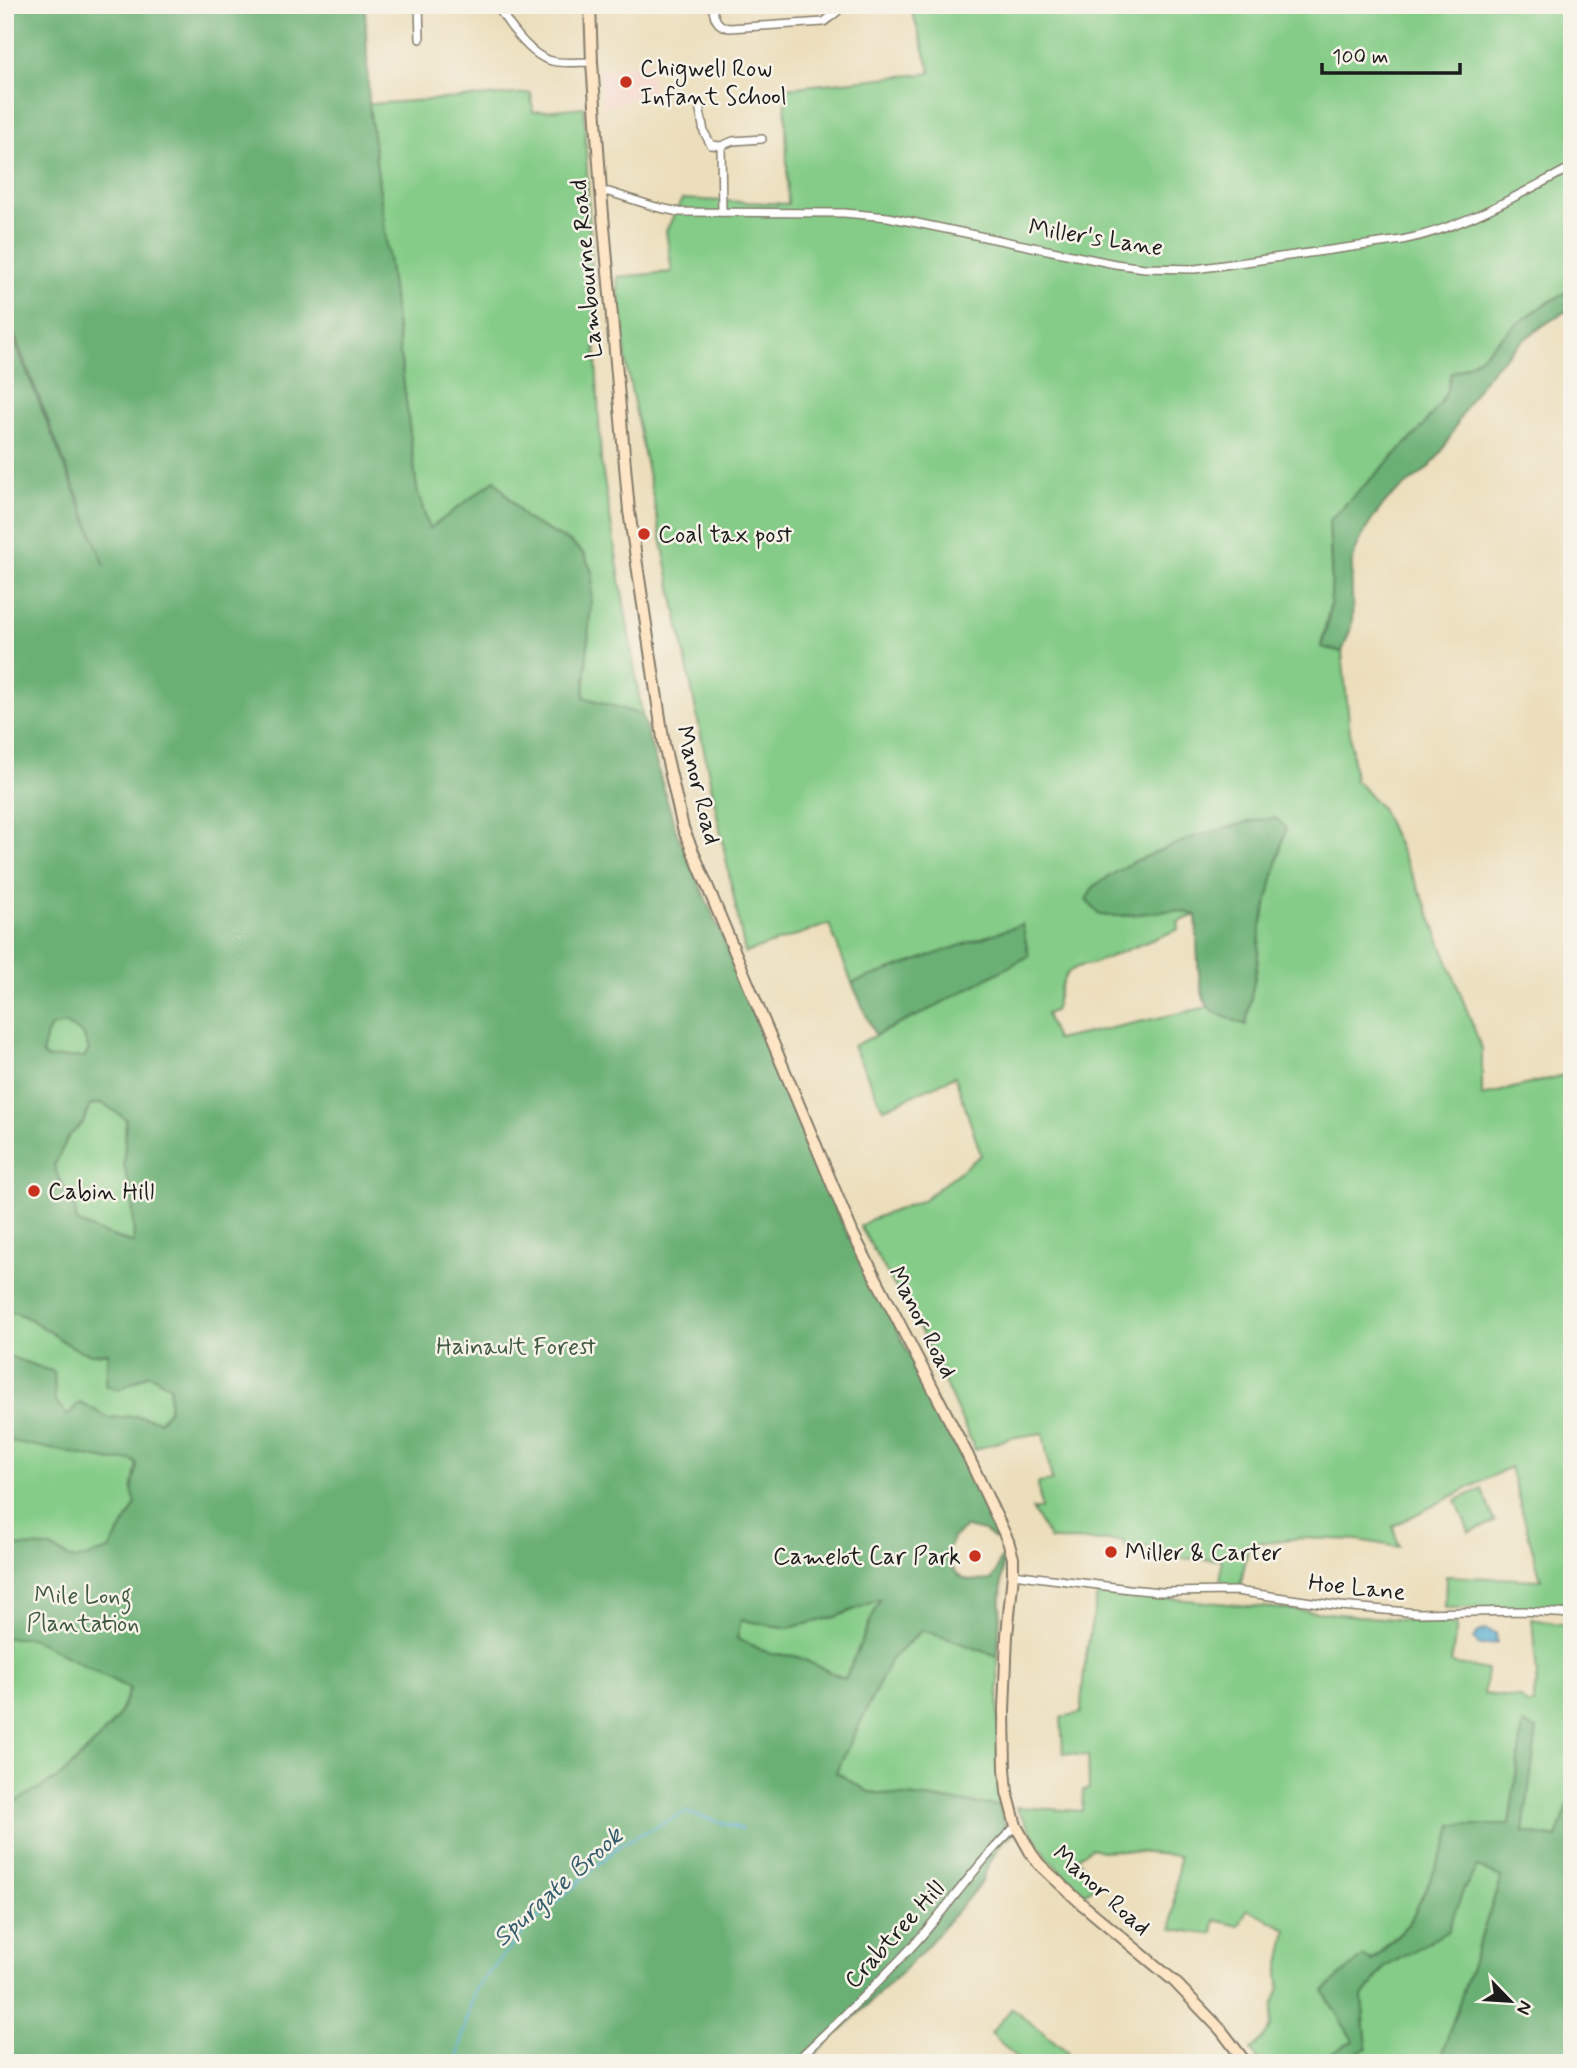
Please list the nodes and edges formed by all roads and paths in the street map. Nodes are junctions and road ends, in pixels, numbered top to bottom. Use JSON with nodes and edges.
{"nodes":[{"id":1,"x":419,"y":5,"type":"edge"},
{"id":2,"x":497,"y":5,"type":"edge"},
{"id":3,"x":590,"y":5,"type":"edge"},
{"id":4,"x":712,"y":5,"type":"edge"},
{"id":5,"x":840,"y":5,"type":"edge"},
{"id":6,"x":419,"y":39,"type":"dead end"},
{"id":7,"x":592,"y":62,"type":"junction"},
{"id":8,"x":699,"y":105,"type":"dead end"},
{"id":9,"x":762,"y":139,"type":"dead end"},
{"id":10,"x":721,"y":146,"type":"junction"},
{"id":11,"x":1572,"y":167,"type":"edge"},
{"id":12,"x":601,"y":192,"type":"junction"},
{"id":13,"x":722,"y":212,"type":"junction"},
{"id":14,"x":633,"y":529,"type":"joint"},
{"id":15,"x":1013,"y":1573,"type":"junction"},
{"id":16,"x":1572,"y":1614,"type":"edge"},
{"id":17,"x":1016,"y":1826,"type":"junction"},
{"id":18,"x":794,"y":2063,"type":"edge"},
{"id":19,"x":1246,"y":2063,"type":"edge"}],
"edges":[{"from":1,"to":6,"type":"street"},
{"from":2,"to":7,"type":"street"},
{"from":3,"to":7,"type":"street","name":"Lambourne Road"},
{"from":4,"to":5,"type":"street"},
{"from":7,"to":12,"type":"street","name":"Lambourne Road"},
{"from":8,"to":10,"type":"street"},
{"from":9,"to":10,"type":"street"},
{"from":10,"to":13,"type":"street"},
{"from":11,"to":13,"type":"street","name":"Miller's Lane"},
{"from":12,"to":13,"type":"street","name":"Miller's Lane"},
{"from":12,"to":14,"type":"street","name":"Lambourne Road"},
{"from":14,"to":15,"type":"street","name":"Manor Road"},
{"from":15,"to":16,"type":"street","name":"Hoe Lane"},
{"from":15,"to":17,"type":"street","name":"Manor Road"},
{"from":17,"to":18,"type":"street","name":"Crabtree Hill"},
{"from":17,"to":19,"type":"street","name":"Manor Road"}]}
